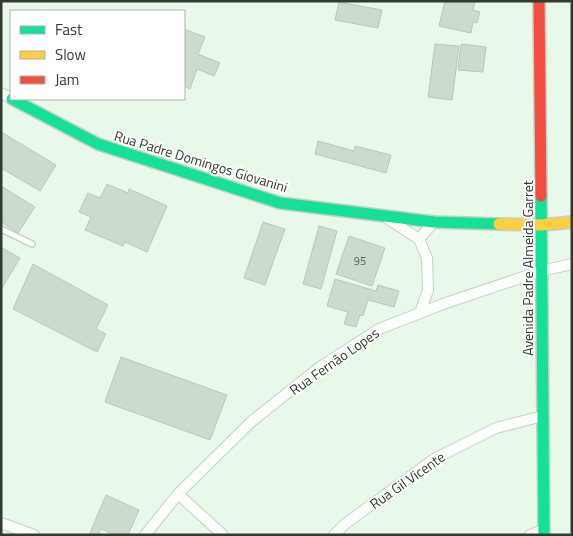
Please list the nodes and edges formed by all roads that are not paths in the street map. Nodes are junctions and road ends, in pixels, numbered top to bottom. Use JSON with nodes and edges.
{"nodes":[{"id":1,"x":539,"y":1,"type":"edge"},
{"id":2,"x":16,"y":100,"type":"edge"},
{"id":3,"x":385,"y":217,"type":"junction"},
{"id":4,"x":434,"y":222,"type":"junction"},
{"id":5,"x":572,"y":222,"type":"edge"},
{"id":6,"x":542,"y":225,"type":"junction"},
{"id":7,"x":1,"y":229,"type":"edge"},
{"id":8,"x":420,"y":239,"type":"junction"},
{"id":9,"x":32,"y":244,"type":"dead end"},
{"id":10,"x":572,"y":264,"type":"edge"},
{"id":11,"x":541,"y":271,"type":"junction"},
{"id":12,"x":428,"y":290,"type":"junction"},
{"id":13,"x":443,"y":304,"type":"junction"},
{"id":14,"x":420,"y":313,"type":"junction"},
{"id":15,"x":543,"y":416,"type":"junction"},
{"id":16,"x":178,"y":494,"type":"junction"},
{"id":17,"x":1,"y":523,"type":"edge"},
{"id":18,"x":544,"y":532,"type":"edge"},
{"id":19,"x":34,"y":535,"type":"edge"},
{"id":20,"x":144,"y":535,"type":"edge"},
{"id":21,"x":223,"y":535,"type":"edge"},
{"id":22,"x":334,"y":535,"type":"edge"},
{"id":23,"x":530,"y":535,"type":"edge"}],
"edges":[{"from":1,"to":6,"type":"street","name":"Avenida Padre Almeida Garret"},
{"from":2,"to":3,"type":"street","name":"Rua Padre Domingos Giovanini"},
{"from":3,"to":4,"type":"street","name":"Rua Padre Domingos Giovanini"},
{"from":3,"to":8,"type":"street"},
{"from":4,"to":6,"type":"street","name":"Rua Padre Domingos Giovanini"},
{"from":4,"to":8,"type":"street"},
{"from":5,"to":6,"type":"street","name":"Rua Padre Domingos Giovanini"},
{"from":6,"to":11,"type":"street","name":"Avenida Padre Almeida Garret"},
{"from":7,"to":9,"type":"lane"},
{"from":8,"to":12,"type":"street"},
{"from":10,"to":11,"type":"street","name":"Rua Fernão Lopes"},
{"from":11,"to":13,"type":"street","name":"Rua Fernão Lopes"},
{"from":11,"to":15,"type":"street","name":"Avenida Padre Almeida Garret"},
{"from":12,"to":13,"type":"street"},
{"from":12,"to":14,"type":"street"},
{"from":13,"to":14,"type":"street","name":"Rua Fernão Lopes"},
{"from":14,"to":16,"type":"street","name":"Rua Fernão Lopes"},
{"from":15,"to":18,"type":"street","name":"Avenida Padre Almeida Garret"},
{"from":15,"to":22,"type":"street","name":"Rua Gil Vicente"},
{"from":16,"to":20,"type":"street","name":"Rua Fernão Lopes"},
{"from":16,"to":21,"type":"street"},
{"from":17,"to":19,"type":"street"},
{"from":18,"to":23,"type":"street"}]}
